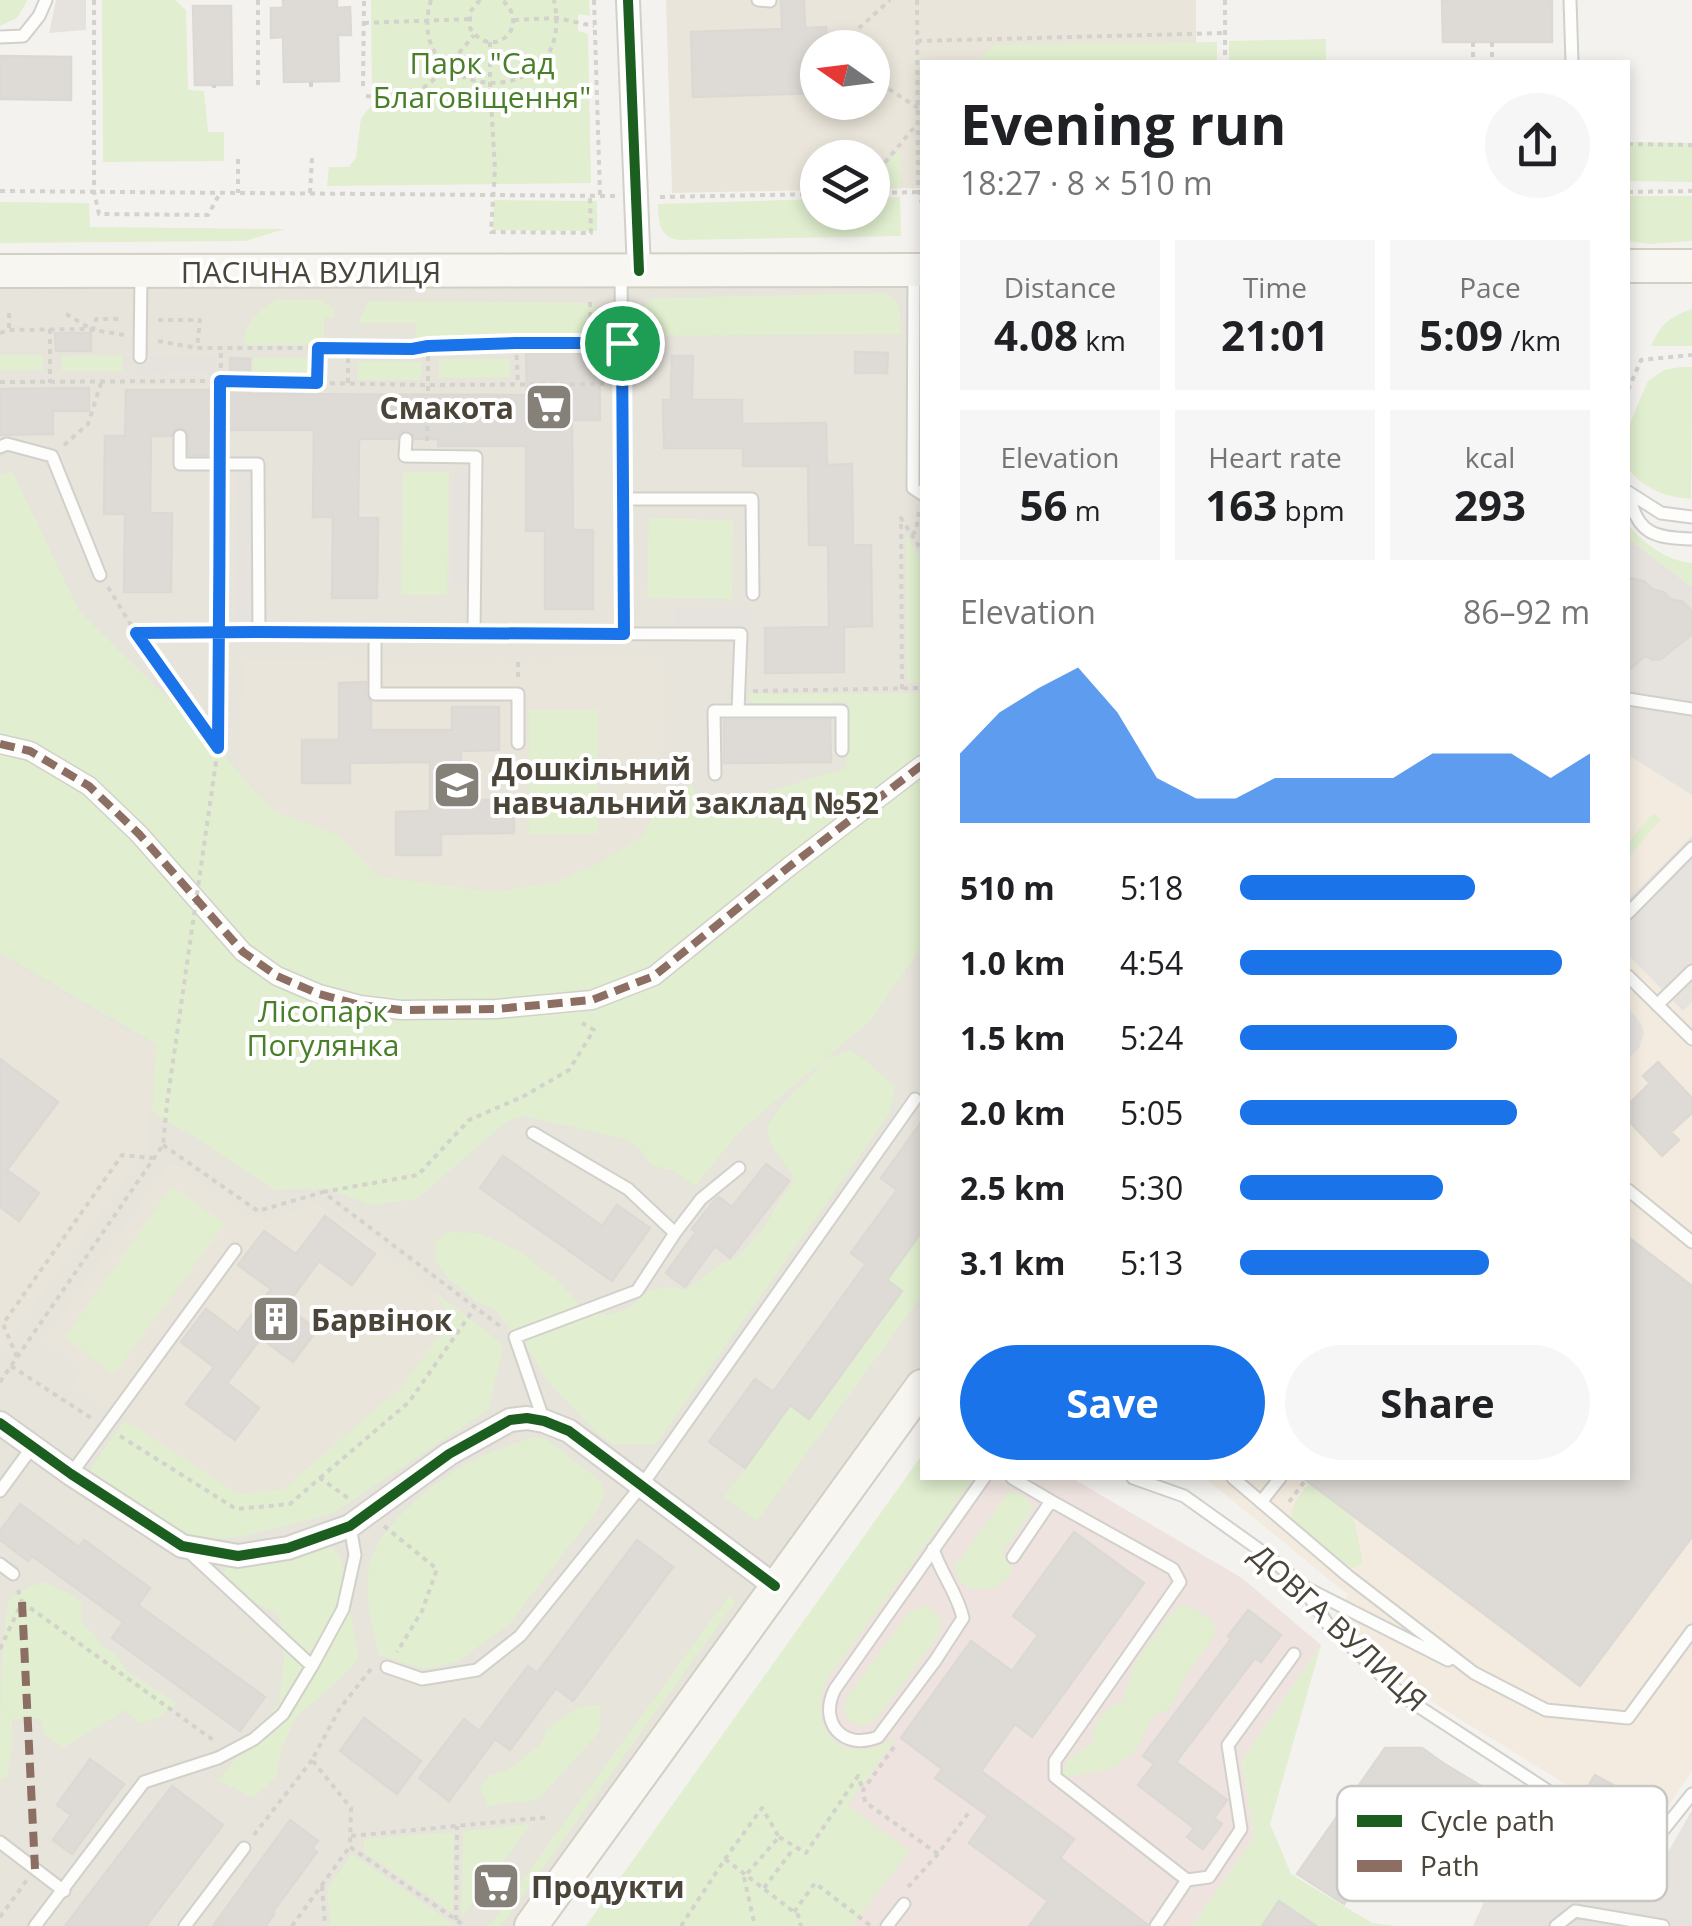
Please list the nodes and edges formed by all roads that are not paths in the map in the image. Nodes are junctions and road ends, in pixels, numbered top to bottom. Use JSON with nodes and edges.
{"nodes":[{"id":1,"x":46,"y":0,"type":"edge"},
{"id":2,"x":628,"y":0,"type":"edge"},
{"id":3,"x":758,"y":0,"type":"edge"},
{"id":4,"x":1570,"y":0,"type":"edge"},
{"id":5,"x":770,"y":1,"type":"edge"},
{"id":6,"x":0,"y":38,"type":"edge"},
{"id":7,"x":1572,"y":60,"type":"edge"},
{"id":8,"x":1630,"y":266,"type":"edge"},
{"id":9,"x":1692,"y":266,"type":"edge"},
{"id":10,"x":630,"y":270,"type":"junction"},
{"id":11,"x":918,"y":270,"type":"edge"},
{"id":12,"x":0,"y":271,"type":"edge"},
{"id":13,"x":141,"y":271,"type":"junction"},
{"id":14,"x":140,"y":357,"type":"dead end"},
{"id":15,"x":180,"y":436,"type":"dead end"},
{"id":16,"x":406,"y":439,"type":"dead end"},
{"id":17,"x":0,"y":448,"type":"edge"},
{"id":18,"x":920,"y":493,"type":"edge"},
{"id":19,"x":1630,"y":493,"type":"edge"},
{"id":20,"x":622,"y":499,"type":"junction"},
{"id":21,"x":1630,"y":500,"type":"edge"},
{"id":22,"x":1692,"y":517,"type":"edge"},
{"id":23,"x":1692,"y":539,"type":"edge"},
{"id":24,"x":100,"y":575,"type":"road end"},
{"id":25,"x":752,"y":594,"type":"dead end"},
{"id":26,"x":375,"y":633,"type":"junction"},
{"id":27,"x":474,"y":633,"type":"junction"},
{"id":28,"x":624,"y":634,"type":"junction"},
{"id":29,"x":1630,"y":698,"type":"edge"},
{"id":30,"x":1692,"y":709,"type":"edge"},
{"id":31,"x":738,"y":711,"type":"junction"},
{"id":32,"x":518,"y":743,"type":"dead end"},
{"id":33,"x":0,"y":744,"type":"edge"},
{"id":34,"x":842,"y":750,"type":"dead end"},
{"id":35,"x":920,"y":767,"type":"edge"},
{"id":36,"x":715,"y":774,"type":"dead end"},
{"id":37,"x":1692,"y":848,"type":"edge"},
{"id":38,"x":1630,"y":911,"type":"edge"},
{"id":39,"x":1692,"y":971,"type":"edge"},
{"id":40,"x":1630,"y":978,"type":"edge"},
{"id":41,"x":1657,"y":1005,"type":"junction"},
{"id":42,"x":1692,"y":1038,"type":"edge"},
{"id":43,"x":915,"y":1099,"type":"dead end"},
{"id":44,"x":533,"y":1133,"type":"dead end"},
{"id":45,"x":738,"y":1168,"type":"dead end"},
{"id":46,"x":1630,"y":1192,"type":"edge"},
{"id":47,"x":676,"y":1233,"type":"junction"},
{"id":48,"x":1692,"y":1242,"type":"edge"},
{"id":49,"x":235,"y":1250,"type":"dead end"},
{"id":50,"x":920,"y":1389,"type":"edge"},
{"id":51,"x":544,"y":1421,"type":"junction"},
{"id":52,"x":0,"y":1423,"type":"edge"},
{"id":53,"x":33,"y":1446,"type":"junction"},
{"id":54,"x":71,"y":1474,"type":"junction"},
{"id":55,"x":983,"y":1480,"type":"edge"},
{"id":56,"x":1015,"y":1480,"type":"edge"},
{"id":57,"x":1139,"y":1480,"type":"edge"},
{"id":58,"x":1234,"y":1480,"type":"edge"},
{"id":59,"x":1278,"y":1480,"type":"edge"},
{"id":60,"x":642,"y":1485,"type":"junction"},
{"id":61,"x":0,"y":1491,"type":"edge"},
{"id":62,"x":1051,"y":1501,"type":"junction"},
{"id":63,"x":1261,"y":1502,"type":"junction"},
{"id":64,"x":350,"y":1526,"type":"junction"},
{"id":65,"x":182,"y":1546,"type":"junction"},
{"id":66,"x":933,"y":1549,"type":"junction"},
{"id":67,"x":1013,"y":1557,"type":"dead end"},
{"id":68,"x":0,"y":1564,"type":"edge"},
{"id":69,"x":13,"y":1574,"type":"road end"},
{"id":70,"x":1301,"y":1585,"type":"junction"},
{"id":71,"x":775,"y":1586,"type":"junction"},
{"id":72,"x":1692,"y":1631,"type":"edge"},
{"id":73,"x":1294,"y":1654,"type":"dead end"},
{"id":74,"x":312,"y":1666,"type":"junction"},
{"id":75,"x":388,"y":1667,"type":"road end"},
{"id":76,"x":1474,"y":1673,"type":"junction"},
{"id":77,"x":1541,"y":1786,"type":"edge"},
{"id":78,"x":1692,"y":1794,"type":"edge"},
{"id":79,"x":1667,"y":1826,"type":"edge"},
{"id":80,"x":0,"y":1842,"type":"edge"},
{"id":81,"x":244,"y":1848,"type":"road end"},
{"id":82,"x":1187,"y":1880,"type":"junction"},
{"id":83,"x":64,"y":1890,"type":"junction"},
{"id":84,"x":902,"y":1901,"type":"road end"},
{"id":85,"x":35,"y":1926,"type":"edge"},
{"id":86,"x":184,"y":1926,"type":"edge"},
{"id":87,"x":531,"y":1926,"type":"edge"},
{"id":88,"x":887,"y":1926,"type":"edge"},
{"id":89,"x":1156,"y":1926,"type":"edge"},
{"id":90,"x":1556,"y":1926,"type":"edge"},
{"id":91,"x":1663,"y":1926,"type":"edge"}],
"edges":[{"from":1,"to":6,"type":"lane"},
{"from":2,"to":10,"type":"street"},
{"from":3,"to":5,"type":"lane"},
{"from":4,"to":7,"type":"lane"},
{"from":8,"to":9,"type":"main road"},
{"from":10,"to":11,"type":"main road","name":"ПАСІЧНА ВУЛИЦЯ"},
{"from":10,"to":13,"type":"main road","name":"ПАСІЧНА ВУЛИЦЯ"},
{"from":10,"to":20,"type":"lane"},
{"from":11,"to":18,"type":"lane"},
{"from":12,"to":13,"type":"main road","name":"ПАСІЧНА ВУЛИЦЯ"},
{"from":13,"to":14,"type":"lane"},
{"from":15,"to":26,"type":"lane"},
{"from":16,"to":27,"type":"lane"},
{"from":17,"to":24,"type":"lane"},
{"from":19,"to":22,"type":"lane"},
{"from":20,"to":25,"type":"lane"},
{"from":20,"to":28,"type":"lane"},
{"from":21,"to":23,"type":"lane"},
{"from":26,"to":27,"type":"lane"},
{"from":26,"to":32,"type":"lane"},
{"from":27,"to":28,"type":"lane"},
{"from":28,"to":31,"type":"lane"},
{"from":29,"to":30,"type":"lane"},
{"from":31,"to":34,"type":"lane"},
{"from":31,"to":36,"type":"lane"},
{"from":33,"to":35,"type":"street"},
{"from":37,"to":38,"type":"lane"},
{"from":39,"to":41,"type":"lane"},
{"from":40,"to":41,"type":"lane"},
{"from":41,"to":42,"type":"lane"},
{"from":43,"to":60,"type":"lane"},
{"from":44,"to":47,"type":"lane"},
{"from":45,"to":47,"type":"lane"},
{"from":46,"to":48,"type":"lane"},
{"from":47,"to":51,"type":"lane"},
{"from":49,"to":54,"type":"lane"},
{"from":50,"to":71,"type":"main road"},
{"from":51,"to":60,"type":"street"},
{"from":51,"to":64,"type":"street"},
{"from":52,"to":53,"type":"street"},
{"from":53,"to":54,"type":"street"},
{"from":53,"to":61,"type":"lane"},
{"from":54,"to":65,"type":"street"},
{"from":55,"to":66,"type":"lane"},
{"from":56,"to":62,"type":"lane"},
{"from":57,"to":70,"type":"lane","name":"ДОВГА ВУЛИЦЯ"},
{"from":58,"to":63,"type":"lane"},
{"from":59,"to":63,"type":"lane"},
{"from":60,"to":71,"type":"street"},
{"from":60,"to":75,"type":"lane"},
{"from":62,"to":67,"type":"lane"},
{"from":62,"to":82,"type":"lane"},
{"from":63,"to":76,"type":"lane"},
{"from":64,"to":65,"type":"street"},
{"from":64,"to":74,"type":"lane"},
{"from":65,"to":74,"type":"lane"},
{"from":66,"to":66,"type":"lane"},
{"from":68,"to":69,"type":"lane"},
{"from":70,"to":76,"type":"lane"},
{"from":70,"to":77,"type":"lane","name":"ДОВГА ВУЛИЦЯ"},
{"from":71,"to":87,"type":"main road"},
{"from":72,"to":76,"type":"lane"},
{"from":73,"to":82,"type":"lane"},
{"from":74,"to":83,"type":"lane"},
{"from":78,"to":79,"type":"lane","name":"ДОВГА ВУЛИЦЯ"},
{"from":80,"to":83,"type":"lane"},
{"from":81,"to":86,"type":"lane"},
{"from":82,"to":89,"type":"lane"},
{"from":83,"to":85,"type":"lane"},
{"from":84,"to":88,"type":"lane"},
{"from":90,"to":91,"type":"lane"}]}
